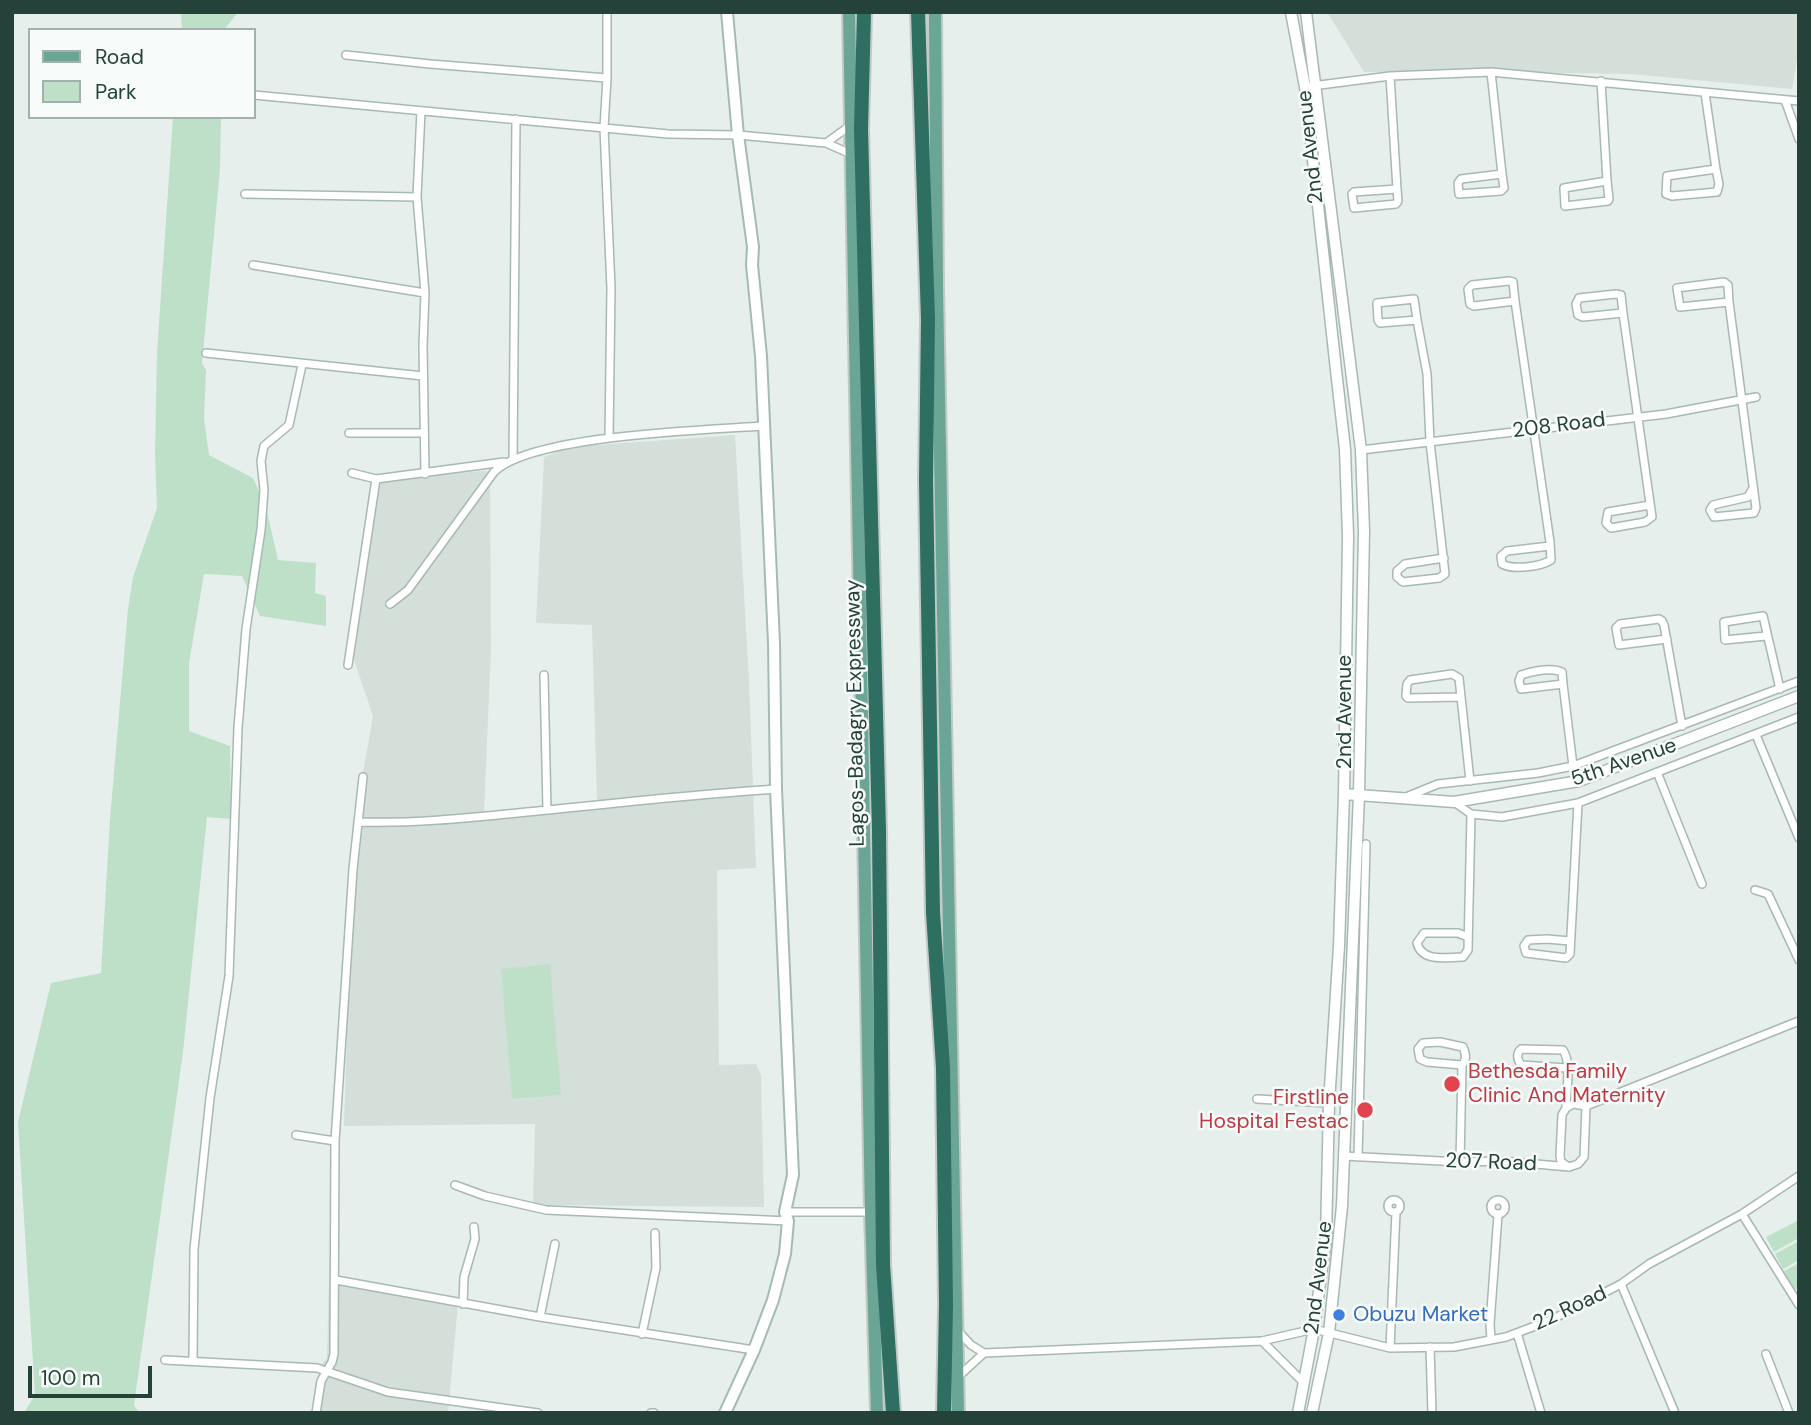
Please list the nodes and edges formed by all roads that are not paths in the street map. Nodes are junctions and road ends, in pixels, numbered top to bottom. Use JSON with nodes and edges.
{"nodes":[{"id":1,"x":607,"y":12,"type":"edge"},
{"id":2,"x":721,"y":12,"type":"edge"},
{"id":3,"x":727,"y":12,"type":"edge"},
{"id":4,"x":849,"y":12,"type":"edge"},
{"id":5,"x":864,"y":12,"type":"edge"},
{"id":6,"x":918,"y":12,"type":"edge"},
{"id":7,"x":935,"y":12,"type":"edge"},
{"id":8,"x":1291,"y":12,"type":"edge"},
{"id":9,"x":1306,"y":12,"type":"edge"},
{"id":10,"x":346,"y":55,"type":"dead end"},
{"id":11,"x":1491,"y":72,"type":"junction"},
{"id":12,"x":1390,"y":76,"type":"junction"},
{"id":13,"x":607,"y":78,"type":"junction"},
{"id":14,"x":1601,"y":81,"type":"junction"},
{"id":15,"x":1317,"y":86,"type":"junction"},
{"id":16,"x":1305,"y":87,"type":"junction"},
{"id":17,"x":1704,"y":93,"type":"junction"},
{"id":18,"x":256,"y":95,"type":"edge"},
{"id":19,"x":1785,"y":100,"type":"junction"},
{"id":20,"x":1799,"y":101,"type":"edge"},
{"id":21,"x":421,"y":111,"type":"junction"},
{"id":22,"x":516,"y":119,"type":"junction"},
{"id":23,"x":851,"y":125,"type":"junction"},
{"id":24,"x":604,"y":128,"type":"junction"},
{"id":25,"x":736,"y":135,"type":"junction"},
{"id":26,"x":1799,"y":139,"type":"edge"},
{"id":27,"x":827,"y":143,"type":"junction"},
{"id":28,"x":851,"y":154,"type":"junction"},
{"id":29,"x":1716,"y":169,"type":"junction"},
{"id":30,"x":1502,"y":174,"type":"junction"},
{"id":31,"x":1607,"y":181,"type":"junction"},
{"id":32,"x":1397,"y":189,"type":"junction"},
{"id":33,"x":245,"y":194,"type":"dead end"},
{"id":34,"x":417,"y":197,"type":"junction"},
{"id":35,"x":253,"y":265,"type":"dead end"},
{"id":36,"x":425,"y":293,"type":"junction"},
{"id":37,"x":1515,"y":301,"type":"junction"},
{"id":38,"x":1729,"y":302,"type":"junction"},
{"id":39,"x":1623,"y":313,"type":"junction"},
{"id":40,"x":1418,"y":320,"type":"junction"},
{"id":41,"x":206,"y":353,"type":"dead end"},
{"id":42,"x":302,"y":365,"type":"junction"},
{"id":43,"x":423,"y":376,"type":"junction"},
{"id":44,"x":1756,"y":397,"type":"dead end"},
{"id":45,"x":1741,"y":399,"type":"junction"},
{"id":46,"x":1638,"y":417,"type":"junction"},
{"id":47,"x":763,"y":426,"type":"junction"},
{"id":48,"x":1533,"y":429,"type":"junction"},
{"id":49,"x":349,"y":433,"type":"dead end"},
{"id":50,"x":423,"y":433,"type":"junction"},
{"id":51,"x":609,"y":438,"type":"junction"},
{"id":52,"x":1430,"y":442,"type":"junction"},
{"id":53,"x":1361,"y":450,"type":"junction"},
{"id":54,"x":509,"y":461,"type":"junction"},
{"id":55,"x":352,"y":473,"type":"dead end"},
{"id":56,"x":425,"y":474,"type":"junction"},
{"id":57,"x":376,"y":479,"type":"junction"},
{"id":58,"x":1754,"y":488,"type":"junction"},
{"id":59,"x":1650,"y":505,"type":"junction"},
{"id":60,"x":1550,"y":546,"type":"junction"},
{"id":61,"x":1444,"y":558,"type":"junction"},
{"id":62,"x":390,"y":604,"type":"dead end"},
{"id":63,"x":1766,"y":636,"type":"junction"},
{"id":64,"x":1667,"y":639,"type":"junction"},
{"id":65,"x":348,"y":665,"type":"dead end"},
{"id":66,"x":544,"y":675,"type":"dead end"},
{"id":67,"x":1799,"y":681,"type":"edge"},
{"id":68,"x":1563,"y":684,"type":"junction"},
{"id":69,"x":1780,"y":689,"type":"junction"},
{"id":70,"x":1799,"y":696,"type":"edge"},
{"id":71,"x":1461,"y":697,"type":"junction"},
{"id":72,"x":1799,"y":717,"type":"edge"},
{"id":73,"x":1682,"y":726,"type":"junction"},
{"id":74,"x":1756,"y":735,"type":"junction"},
{"id":75,"x":1573,"y":766,"type":"junction"},
{"id":76,"x":1657,"y":772,"type":"junction"},
{"id":77,"x":363,"y":777,"type":"dead end"},
{"id":78,"x":1470,"y":781,"type":"junction"},
{"id":79,"x":776,"y":789,"type":"junction"},
{"id":80,"x":1344,"y":794,"type":"junction"},
{"id":81,"x":1359,"y":794,"type":"junction"},
{"id":82,"x":1404,"y":798,"type":"junction"},
{"id":83,"x":1454,"y":802,"type":"junction"},
{"id":84,"x":1578,"y":803,"type":"junction"},
{"id":85,"x":547,"y":810,"type":"junction"},
{"id":86,"x":1471,"y":814,"type":"junction"},
{"id":87,"x":358,"y":822,"type":"junction"},
{"id":88,"x":1799,"y":838,"type":"edge"},
{"id":89,"x":1366,"y":844,"type":"dead end"},
{"id":90,"x":1702,"y":884,"type":"dead end"},
{"id":91,"x":1755,"y":891,"type":"dead end"},
{"id":92,"x":1468,"y":937,"type":"junction"},
{"id":93,"x":1570,"y":941,"type":"junction"},
{"id":94,"x":1799,"y":960,"type":"edge"},
{"id":95,"x":1799,"y":1021,"type":"edge"},
{"id":96,"x":1462,"y":1065,"type":"junction"},
{"id":97,"x":1567,"y":1068,"type":"junction"},
{"id":98,"x":1257,"y":1099,"type":"dead end"},
{"id":99,"x":1329,"y":1102,"type":"junction"},
{"id":100,"x":1586,"y":1106,"type":"junction"},
{"id":101,"x":1566,"y":1108,"type":"junction"},
{"id":102,"x":296,"y":1135,"type":"dead end"},
{"id":103,"x":335,"y":1141,"type":"junction"},
{"id":104,"x":1344,"y":1156,"type":"junction"},
{"id":105,"x":1358,"y":1157,"type":"junction"},
{"id":106,"x":1460,"y":1162,"type":"junction"},
{"id":107,"x":1569,"y":1167,"type":"junction"},
{"id":108,"x":1799,"y":1176,"type":"edge"},
{"id":109,"x":455,"y":1185,"type":"dead end"},
{"id":110,"x":871,"y":1212,"type":"junction"},
{"id":111,"x":1396,"y":1212,"type":"dead end"},
{"id":112,"x":1742,"y":1214,"type":"junction"},
{"id":113,"x":1499,"y":1215,"type":"dead end"},
{"id":114,"x":787,"y":1217,"type":"junction"},
{"id":115,"x":474,"y":1227,"type":"dead end"},
{"id":116,"x":655,"y":1233,"type":"dead end"},
{"id":117,"x":555,"y":1244,"type":"dead end"},
{"id":118,"x":336,"y":1280,"type":"junction"},
{"id":119,"x":1621,"y":1284,"type":"junction"},
{"id":120,"x":463,"y":1304,"type":"junction"},
{"id":121,"x":1799,"y":1305,"type":"edge"},
{"id":122,"x":540,"y":1317,"type":"junction"},
{"id":123,"x":956,"y":1329,"type":"junction"},
{"id":124,"x":1314,"y":1329,"type":"junction"},
{"id":125,"x":1329,"y":1333,"type":"junction"},
{"id":126,"x":1517,"y":1333,"type":"junction"},
{"id":127,"x":642,"y":1334,"type":"junction"},
{"id":128,"x":1492,"y":1339,"type":"junction"},
{"id":129,"x":1262,"y":1341,"type":"junction"},
{"id":130,"x":1430,"y":1347,"type":"junction"},
{"id":131,"x":1390,"y":1348,"type":"junction"},
{"id":132,"x":754,"y":1350,"type":"junction"},
{"id":133,"x":984,"y":1353,"type":"junction"},
{"id":134,"x":1766,"y":1354,"type":"dead end"},
{"id":135,"x":165,"y":1360,"type":"dead end"},
{"id":136,"x":193,"y":1361,"type":"junction"},
{"id":137,"x":327,"y":1371,"type":"junction"},
{"id":138,"x":957,"y":1377,"type":"junction"},
{"id":139,"x":1304,"y":1383,"type":"junction"},
{"id":140,"x":316,"y":1413,"type":"edge"},
{"id":141,"x":538,"y":1413,"type":"edge"},
{"id":142,"x":725,"y":1413,"type":"edge"},
{"id":143,"x":877,"y":1413,"type":"edge"},
{"id":144,"x":893,"y":1413,"type":"edge"},
{"id":145,"x":944,"y":1413,"type":"edge"},
{"id":146,"x":958,"y":1413,"type":"edge"},
{"id":147,"x":1298,"y":1413,"type":"edge"},
{"id":148,"x":1312,"y":1413,"type":"edge"},
{"id":149,"x":1432,"y":1413,"type":"edge"},
{"id":150,"x":1541,"y":1413,"type":"edge"},
{"id":151,"x":1675,"y":1413,"type":"edge"},
{"id":152,"x":1789,"y":1413,"type":"edge"}],
"edges":[{"from":1,"to":13,"type":"street"},
{"from":2,"to":25,"type":"main road"},
{"from":3,"to":25,"type":"main road"},
{"from":4,"to":23,"type":"main road","name":"Lagos-Badagry Expressway"},
{"from":5,"to":144,"type":"highway","name":"Lagos-Badagry Expressway"},
{"from":6,"to":145,"type":"highway"},
{"from":7,"to":123,"type":"main road"},
{"from":8,"to":16,"type":"street","name":"2nd Avenue"},
{"from":9,"to":15,"type":"street","name":"2nd Avenue"},
{"from":10,"to":13,"type":"street"},
{"from":11,"to":12,"type":"street"},
{"from":11,"to":14,"type":"street"},
{"from":11,"to":30,"type":"street"},
{"from":12,"to":15,"type":"street"},
{"from":12,"to":32,"type":"street"},
{"from":13,"to":24,"type":"street"},
{"from":14,"to":17,"type":"street"},
{"from":14,"to":31,"type":"street"},
{"from":15,"to":16,"type":"street"},
{"from":15,"to":53,"type":"street","name":"2nd Avenue"},
{"from":16,"to":80,"type":"street","name":"2nd Avenue"},
{"from":17,"to":19,"type":"street"},
{"from":17,"to":29,"type":"street"},
{"from":18,"to":21,"type":"street"},
{"from":19,"to":20,"type":"street"},
{"from":19,"to":26,"type":"street"},
{"from":21,"to":22,"type":"street"},
{"from":21,"to":34,"type":"street"},
{"from":22,"to":24,"type":"street"},
{"from":22,"to":54,"type":"street"},
{"from":23,"to":27,"type":"street"},
{"from":23,"to":28,"type":"main road","name":"Lagos-Badagry Expressway"},
{"from":24,"to":25,"type":"street"},
{"from":24,"to":51,"type":"street"},
{"from":25,"to":27,"type":"street"},
{"from":25,"to":47,"type":"main road"},
{"from":27,"to":28,"type":"street"},
{"from":28,"to":110,"type":"main road","name":"Lagos-Badagry Expressway"},
{"from":29,"to":29,"type":"street"},
{"from":30,"to":30,"type":"street"},
{"from":31,"to":31,"type":"street"},
{"from":32,"to":32,"type":"street"},
{"from":33,"to":34,"type":"street"},
{"from":34,"to":36,"type":"street"},
{"from":35,"to":36,"type":"street"},
{"from":36,"to":43,"type":"street"},
{"from":37,"to":37,"type":"street"},
{"from":37,"to":48,"type":"street"},
{"from":38,"to":38,"type":"street"},
{"from":38,"to":45,"type":"street"},
{"from":39,"to":39,"type":"street"},
{"from":39,"to":46,"type":"street"},
{"from":40,"to":40,"type":"street"},
{"from":40,"to":52,"type":"street"},
{"from":41,"to":42,"type":"street"},
{"from":42,"to":43,"type":"street"},
{"from":42,"to":136,"type":"street"},
{"from":43,"to":50,"type":"street"},
{"from":44,"to":45,"type":"street","name":"208 Road"},
{"from":45,"to":46,"type":"street","name":"208 Road"},
{"from":45,"to":58,"type":"street"},
{"from":46,"to":48,"type":"street","name":"208 Road"},
{"from":46,"to":59,"type":"street"},
{"from":47,"to":51,"type":"street"},
{"from":47,"to":79,"type":"main road"},
{"from":48,"to":52,"type":"street","name":"208 Road"},
{"from":48,"to":60,"type":"street"},
{"from":49,"to":50,"type":"street"},
{"from":50,"to":56,"type":"street"},
{"from":51,"to":54,"type":"street"},
{"from":52,"to":53,"type":"street","name":"208 Road"},
{"from":52,"to":61,"type":"street"},
{"from":53,"to":81,"type":"street","name":"2nd Avenue"},
{"from":54,"to":56,"type":"street"},
{"from":54,"to":62,"type":"street"},
{"from":55,"to":57,"type":"street"},
{"from":56,"to":57,"type":"street"},
{"from":57,"to":65,"type":"street"},
{"from":58,"to":58,"type":"street"},
{"from":59,"to":59,"type":"street"},
{"from":60,"to":60,"type":"street"},
{"from":61,"to":61,"type":"street"},
{"from":63,"to":63,"type":"street"},
{"from":63,"to":69,"type":"street"},
{"from":64,"to":64,"type":"street"},
{"from":64,"to":73,"type":"street"},
{"from":66,"to":85,"type":"street"},
{"from":67,"to":69,"type":"street"},
{"from":68,"to":68,"type":"street"},
{"from":68,"to":75,"type":"street"},
{"from":69,"to":73,"type":"street"},
{"from":70,"to":83,"type":"street","name":"5th Avenue"},
{"from":71,"to":71,"type":"street"},
{"from":71,"to":78,"type":"street"},
{"from":72,"to":74,"type":"street"},
{"from":73,"to":75,"type":"street"},
{"from":74,"to":76,"type":"street"},
{"from":74,"to":88,"type":"street"},
{"from":75,"to":78,"type":"street"},
{"from":76,"to":84,"type":"street"},
{"from":76,"to":90,"type":"street"},
{"from":77,"to":87,"type":"street"},
{"from":78,"to":82,"type":"street"},
{"from":79,"to":85,"type":"street"},
{"from":79,"to":114,"type":"main road"},
{"from":80,"to":81,"type":"street","name":"5th Avenue"},
{"from":80,"to":99,"type":"street","name":"2nd Avenue"},
{"from":81,"to":82,"type":"street","name":"5th Avenue"},
{"from":81,"to":104,"type":"street","name":"2nd Avenue"},
{"from":82,"to":83,"type":"street","name":"5th Avenue"},
{"from":83,"to":86,"type":"street"},
{"from":84,"to":86,"type":"street"},
{"from":84,"to":93,"type":"street"},
{"from":85,"to":87,"type":"street"},
{"from":86,"to":92,"type":"street"},
{"from":87,"to":103,"type":"street"},
{"from":89,"to":105,"type":"street"},
{"from":91,"to":94,"type":"street"},
{"from":92,"to":92,"type":"street"},
{"from":93,"to":93,"type":"street"},
{"from":95,"to":100,"type":"street"},
{"from":96,"to":96,"type":"street"},
{"from":96,"to":106,"type":"street"},
{"from":97,"to":97,"type":"street"},
{"from":97,"to":101,"type":"street"},
{"from":98,"to":99,"type":"street"},
{"from":99,"to":124,"type":"street","name":"2nd Avenue"},
{"from":100,"to":101,"type":"street"},
{"from":100,"to":107,"type":"street"},
{"from":101,"to":107,"type":"street"},
{"from":102,"to":103,"type":"street"},
{"from":103,"to":118,"type":"street"},
{"from":104,"to":105,"type":"street","name":"207 Road"},
{"from":104,"to":125,"type":"street","name":"2nd Avenue"},
{"from":105,"to":106,"type":"street","name":"207 Road"},
{"from":106,"to":107,"type":"street","name":"207 Road"},
{"from":108,"to":112,"type":"street","name":"22 Road"},
{"from":109,"to":114,"type":"street"},
{"from":110,"to":114,"type":"street"},
{"from":110,"to":143,"type":"main road","name":"Lagos-Badagry Expressway"},
{"from":111,"to":131,"type":"street"},
{"from":112,"to":119,"type":"street","name":"22 Road"},
{"from":112,"to":121,"type":"street"},
{"from":113,"to":128,"type":"street"},
{"from":114,"to":132,"type":"main road"},
{"from":115,"to":120,"type":"street"},
{"from":116,"to":127,"type":"street"},
{"from":117,"to":122,"type":"street"},
{"from":118,"to":120,"type":"street"},
{"from":118,"to":137,"type":"street"},
{"from":119,"to":126,"type":"street","name":"22 Road"},
{"from":119,"to":151,"type":"street"},
{"from":120,"to":122,"type":"street"},
{"from":122,"to":127,"type":"street"},
{"from":123,"to":133,"type":"street"},
{"from":123,"to":138,"type":"main road"},
{"from":124,"to":125,"type":"street","name":"22 Road"},
{"from":124,"to":129,"type":"street"},
{"from":124,"to":139,"type":"street","name":"2nd Avenue"},
{"from":125,"to":131,"type":"street","name":"22 Road"},
{"from":125,"to":148,"type":"street","name":"2nd Avenue"},
{"from":126,"to":128,"type":"street","name":"22 Road"},
{"from":126,"to":150,"type":"street"},
{"from":127,"to":132,"type":"street"},
{"from":128,"to":130,"type":"street","name":"22 Road"},
{"from":129,"to":133,"type":"street"},
{"from":129,"to":139,"type":"street"},
{"from":130,"to":131,"type":"street","name":"22 Road"},
{"from":130,"to":149,"type":"street"},
{"from":132,"to":142,"type":"main road"},
{"from":133,"to":138,"type":"street"},
{"from":134,"to":152,"type":"street"},
{"from":135,"to":136,"type":"street"},
{"from":136,"to":137,"type":"street"},
{"from":137,"to":140,"type":"street"},
{"from":137,"to":141,"type":"street"},
{"from":138,"to":146,"type":"main road"},
{"from":139,"to":147,"type":"street","name":"2nd Avenue"}]}
